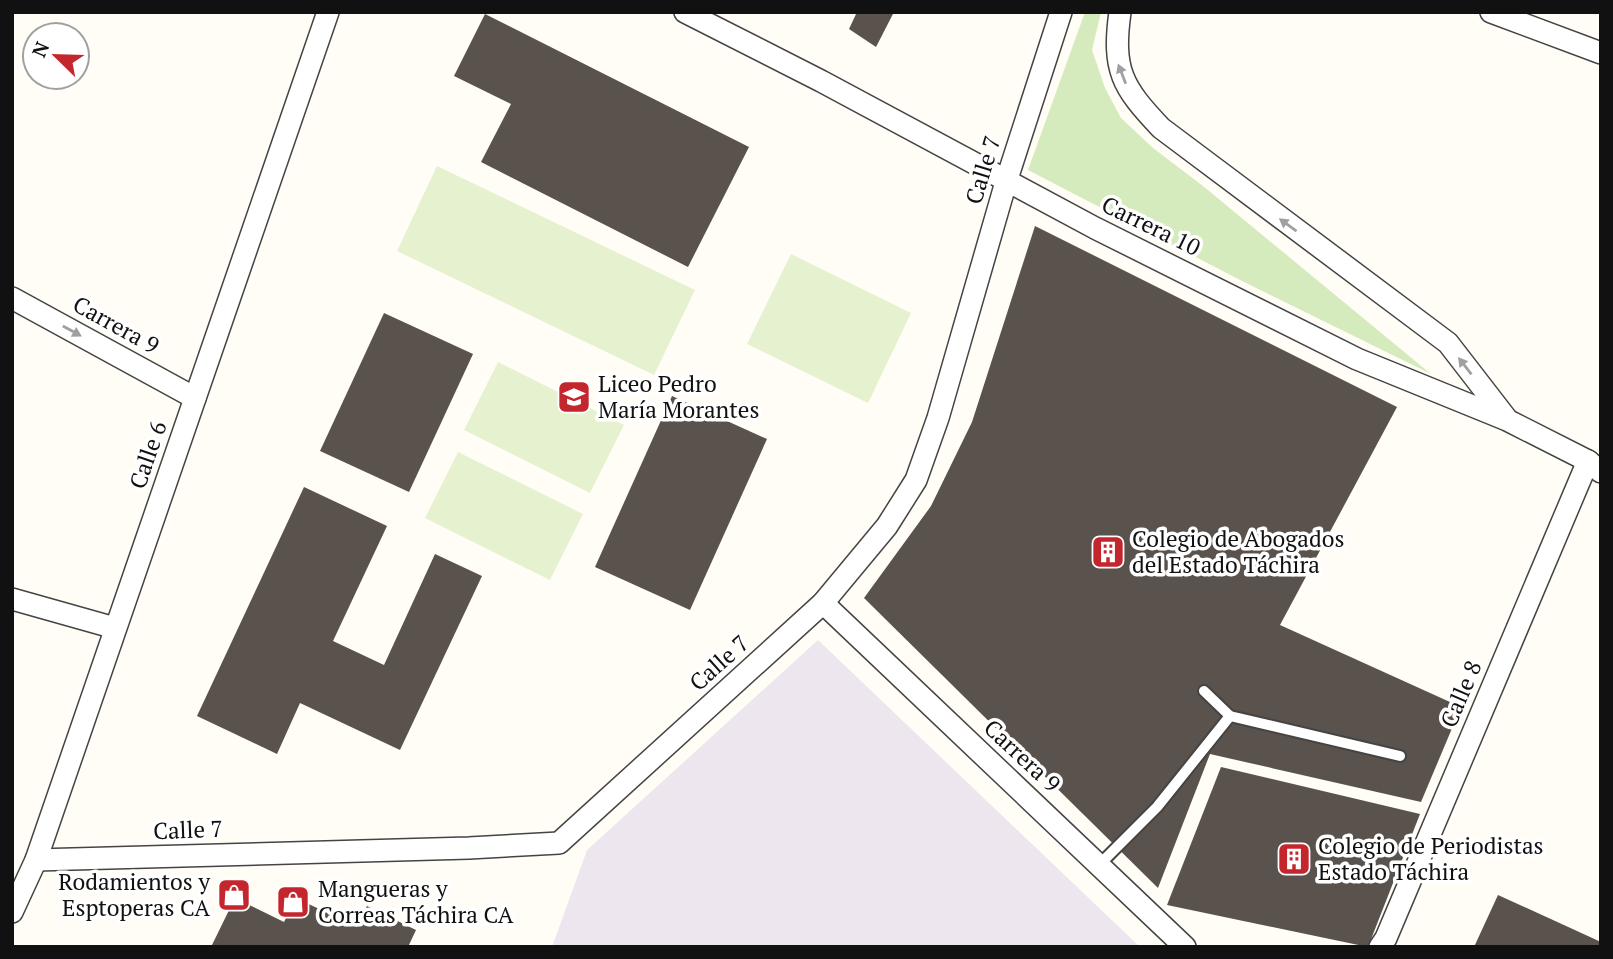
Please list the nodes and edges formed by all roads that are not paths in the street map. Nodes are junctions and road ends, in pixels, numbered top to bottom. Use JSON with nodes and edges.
{"nodes":[{"id":1,"x":328,"y":12,"type":"edge"},
{"id":2,"x":685,"y":12,"type":"edge"},
{"id":3,"x":1061,"y":12,"type":"edge"},
{"id":4,"x":1120,"y":12,"type":"edge"},
{"id":5,"x":1491,"y":12,"type":"edge"},
{"id":6,"x":1601,"y":53,"type":"edge"},
{"id":7,"x":1006,"y":182,"type":"junction"},
{"id":8,"x":12,"y":298,"type":"edge"},
{"id":9,"x":195,"y":398,"type":"junction"},
{"id":10,"x":1507,"y":420,"type":"junction"},
{"id":11,"x":1594,"y":466,"type":"edge"},
{"id":12,"x":12,"y":599,"type":"edge"},
{"id":13,"x":823,"y":603,"type":"junction"},
{"id":14,"x":115,"y":628,"type":"junction"},
{"id":15,"x":1204,"y":691,"type":"dead end"},
{"id":16,"x":1230,"y":716,"type":"junction"},
{"id":17,"x":1400,"y":756,"type":"dead end"},
{"id":18,"x":36,"y":860,"type":"junction"},
{"id":19,"x":1099,"y":865,"type":"junction"},
{"id":20,"x":12,"y":912,"type":"edge"},
{"id":21,"x":1186,"y":947,"type":"edge"},
{"id":22,"x":1380,"y":947,"type":"edge"}],
"edges":[{"from":1,"to":9,"type":"street","name":"Calle 6"},
{"from":2,"to":7,"type":"street","name":"Carrera 10"},
{"from":3,"to":7,"type":"street","name":"Calle 7"},
{"from":10,"to":4,"type":"street","one_way":true},
{"from":5,"to":6,"type":"street"},
{"from":7,"to":10,"type":"street","name":"Carrera 10"},
{"from":7,"to":13,"type":"street","name":"Calle 7"},
{"from":8,"to":9,"type":"street","name":"Carrera 9","one_way":true},
{"from":9,"to":14,"type":"street","name":"Calle 6"},
{"from":10,"to":11,"type":"street","name":"Carrera 10"},
{"from":11,"to":22,"type":"street","name":"Calle 8"},
{"from":12,"to":14,"type":"street"},
{"from":13,"to":18,"type":"street","name":"Calle 7"},
{"from":13,"to":19,"type":"street","name":"Carrera 9"},
{"from":14,"to":18,"type":"street","name":"Calle 6"},
{"from":15,"to":16,"type":"lane"},
{"from":16,"to":17,"type":"lane"},
{"from":16,"to":19,"type":"lane"},
{"from":18,"to":20,"type":"street","name":"Calle 6"},
{"from":19,"to":21,"type":"street","name":"Carrera 9"}]}
